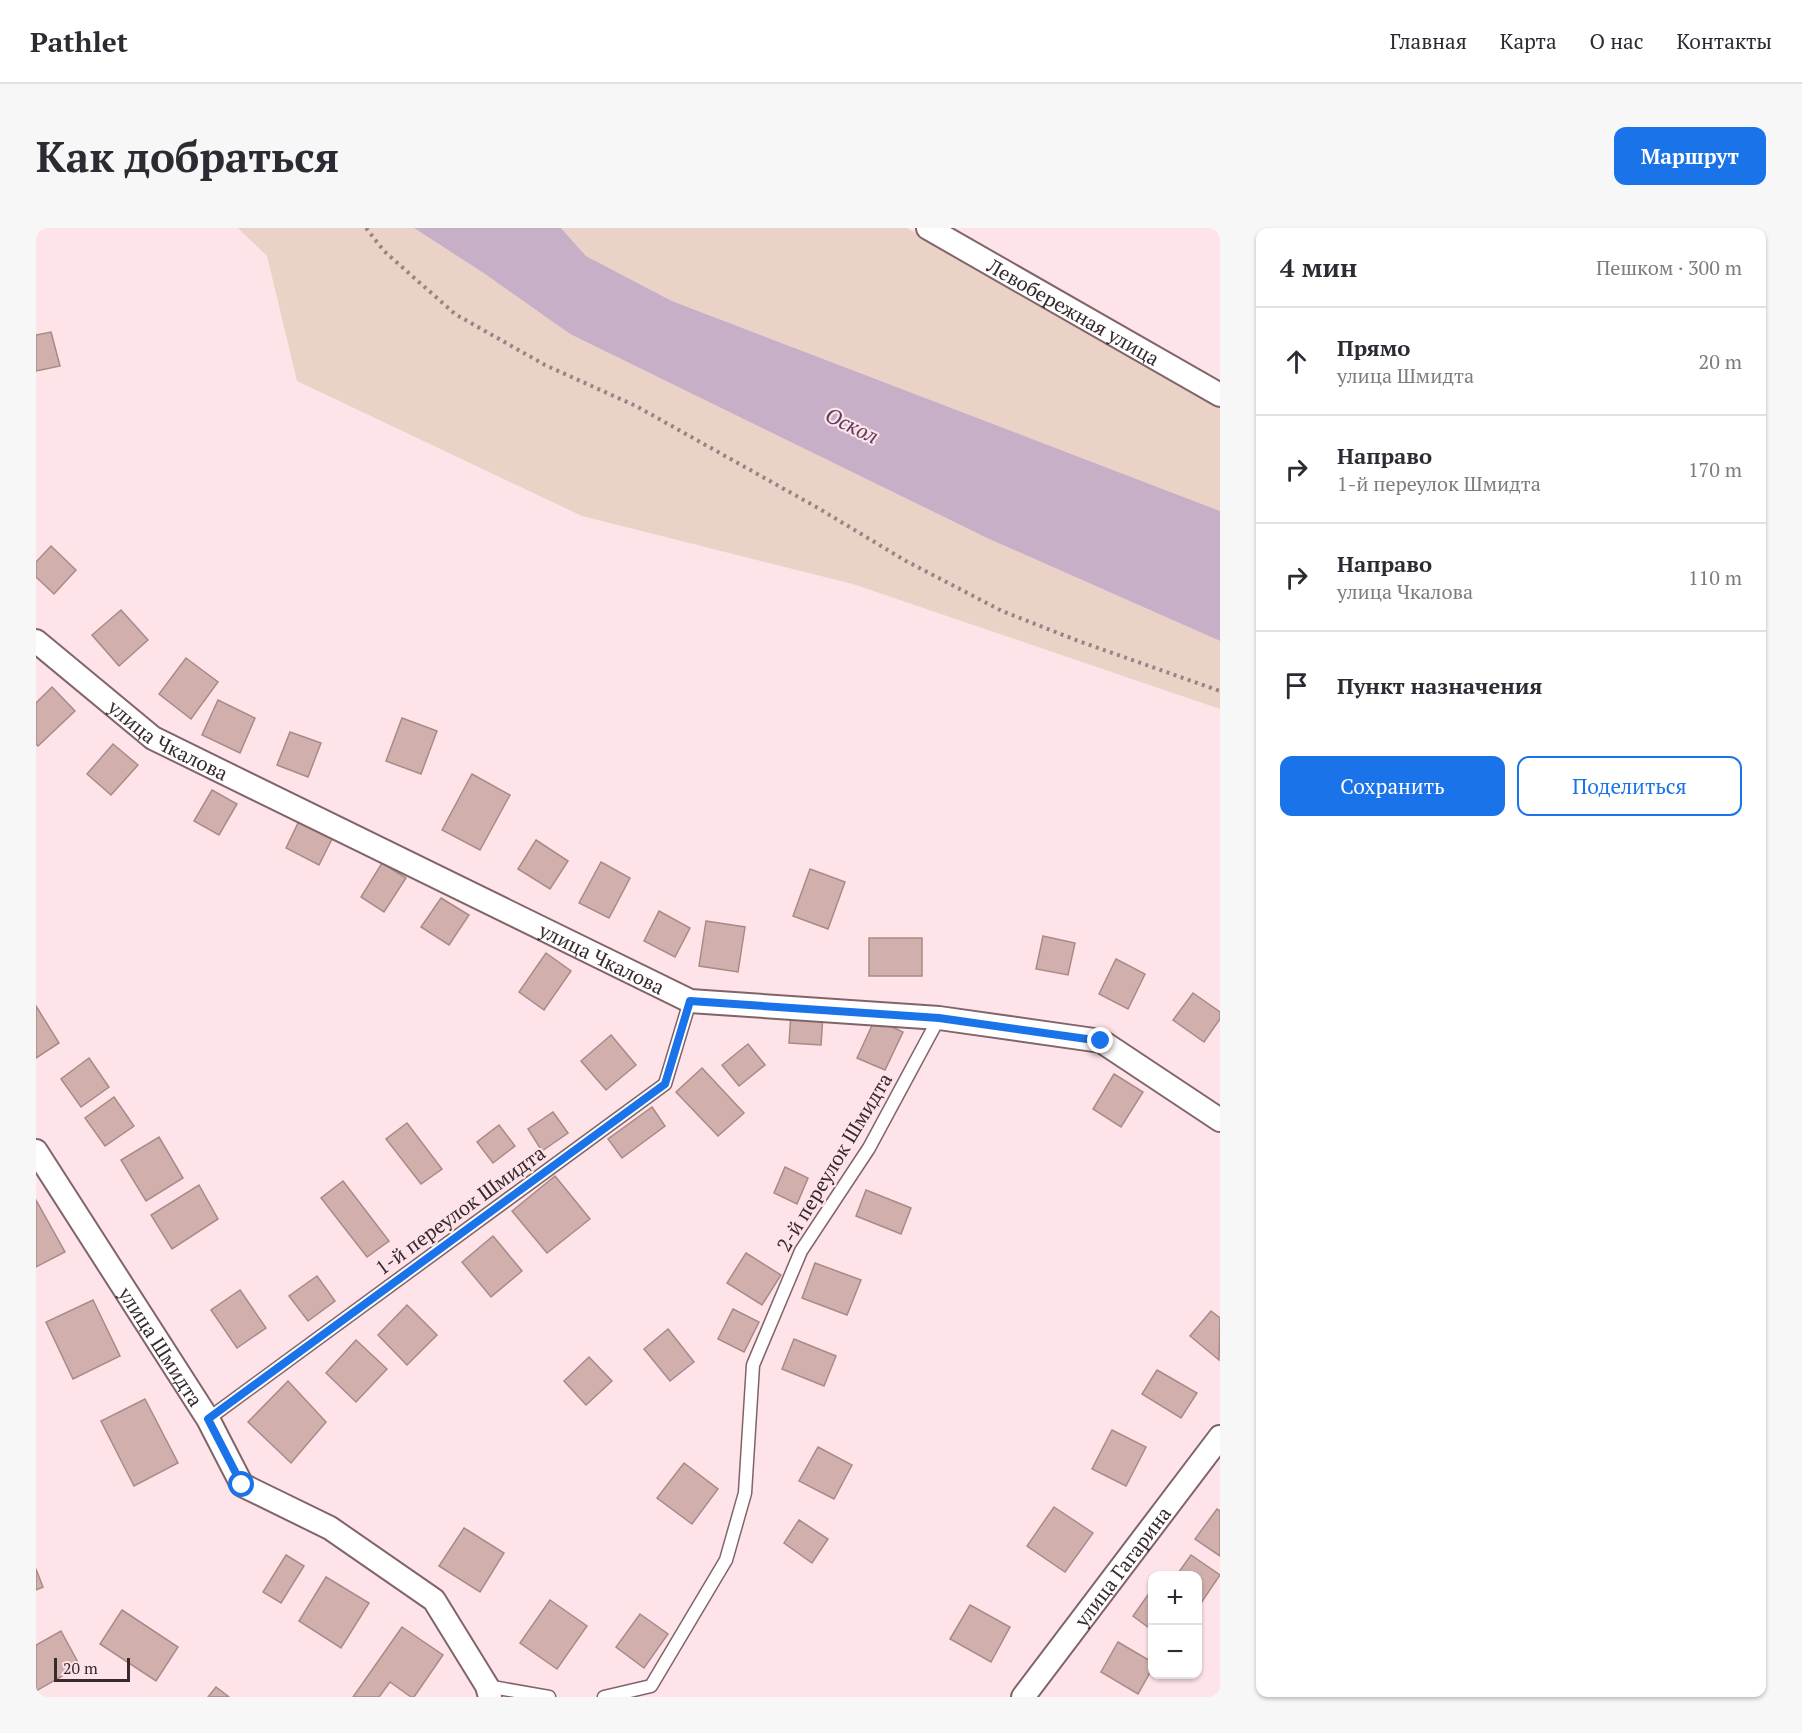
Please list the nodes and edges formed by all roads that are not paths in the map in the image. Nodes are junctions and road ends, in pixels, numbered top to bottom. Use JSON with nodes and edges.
{"nodes":[{"id":1,"x":928,"y":228,"type":"edge"},
{"id":2,"x":1220,"y":394,"type":"edge"},
{"id":3,"x":36,"y":641,"type":"edge"},
{"id":4,"x":690,"y":1001,"type":"junction"},
{"id":5,"x":939,"y":1018,"type":"junction"},
{"id":6,"x":1220,"y":1120,"type":"edge"},
{"id":7,"x":36,"y":1151,"type":"edge"},
{"id":8,"x":208,"y":1419,"type":"junction"},
{"id":9,"x":1220,"y":1437,"type":"edge"},
{"id":10,"x":488,"y":1691,"type":"edge"},
{"id":11,"x":549,"y":1697,"type":"edge"},
{"id":12,"x":604,"y":1697,"type":"edge"},
{"id":13,"x":1023,"y":1697,"type":"edge"}],
"edges":[{"from":1,"to":2,"type":"street","name":"Левобережная улица"},
{"from":3,"to":4,"type":"street","name":"улица Чкалова"},
{"from":4,"to":5,"type":"street","name":"улица Чкалова"},
{"from":4,"to":8,"type":"lane","name":"1-й переулок Шмидта"},
{"from":5,"to":6,"type":"street","name":"улица Чкалова"},
{"from":5,"to":12,"type":"lane","name":"2-й переулок Шмидта"},
{"from":7,"to":8,"type":"street","name":"улица Шмидта"},
{"from":8,"to":10,"type":"street","name":"улица Шмидта"},
{"from":9,"to":13,"type":"street","name":"улица Гагарина"},
{"from":10,"to":11,"type":"lane"}]}
